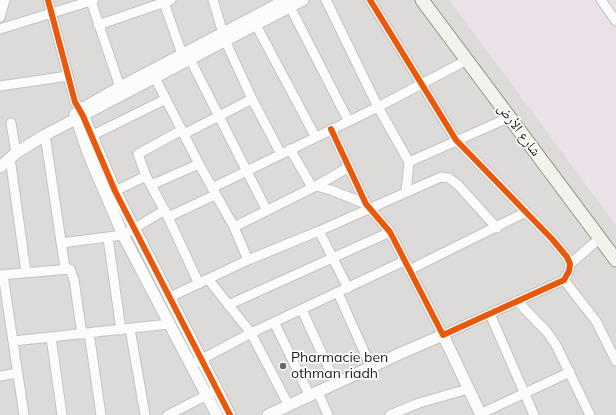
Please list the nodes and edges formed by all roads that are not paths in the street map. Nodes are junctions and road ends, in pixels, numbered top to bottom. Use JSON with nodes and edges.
{"nodes":[{"id":1,"x":5,"y":0,"type":"edge"},
{"id":2,"x":48,"y":0,"type":"edge"},
{"id":3,"x":92,"y":0,"type":"edge"},
{"id":4,"x":213,"y":0,"type":"edge"},
{"id":5,"x":303,"y":0,"type":"edge"},
{"id":6,"x":326,"y":0,"type":"edge"},
{"id":7,"x":370,"y":0,"type":"edge"},
{"id":8,"x":422,"y":0,"type":"edge"},
{"id":9,"x":432,"y":0,"type":"edge"},
{"id":10,"x":601,"y":0,"type":"edge"},
{"id":11,"x":167,"y":1,"type":"edge"},
{"id":12,"x":288,"y":2,"type":"edge"},
{"id":13,"x":50,"y":14,"type":"junction"},
{"id":14,"x":0,"y":17,"type":"edge"},
{"id":15,"x":616,"y":21,"type":"edge"},
{"id":16,"x":98,"y":24,"type":"junction"},
{"id":17,"x":256,"y":25,"type":"junction"},
{"id":18,"x":0,"y":29,"type":"edge"},
{"id":19,"x":224,"y":36,"type":"junction"},
{"id":20,"x":455,"y":37,"type":"junction"},
{"id":21,"x":186,"y":56,"type":"junction"},
{"id":22,"x":467,"y":60,"type":"junction"},
{"id":23,"x":153,"y":74,"type":"junction"},
{"id":24,"x":68,"y":76,"type":"junction"},
{"id":25,"x":421,"y":85,"type":"junction"},
{"id":26,"x":0,"y":86,"type":"edge"},
{"id":27,"x":120,"y":87,"type":"junction"},
{"id":28,"x":166,"y":99,"type":"junction"},
{"id":29,"x":252,"y":99,"type":"junction"},
{"id":30,"x":378,"y":107,"type":"junction"},
{"id":31,"x":78,"y":112,"type":"junction"},
{"id":32,"x":218,"y":116,"type":"junction"},
{"id":33,"x":510,"y":117,"type":"junction"},
{"id":34,"x":348,"y":120,"type":"junction"},
{"id":35,"x":11,"y":123,"type":"dead end"},
{"id":36,"x":331,"y":129,"type":"junction"},
{"id":37,"x":183,"y":132,"type":"junction"},
{"id":38,"x":45,"y":135,"type":"junction"},
{"id":39,"x":92,"y":136,"type":"junction"},
{"id":40,"x":315,"y":136,"type":"junction"},
{"id":41,"x":456,"y":140,"type":"junction"},
{"id":42,"x":290,"y":149,"type":"junction"},
{"id":43,"x":280,"y":154,"type":"junction"},
{"id":44,"x":13,"y":155,"type":"junction"},
{"id":45,"x":409,"y":162,"type":"junction"},
{"id":46,"x":198,"y":164,"type":"junction"},
{"id":47,"x":0,"y":167,"type":"edge"},
{"id":48,"x":349,"y":167,"type":"junction"},
{"id":49,"x":247,"y":172,"type":"junction"},
{"id":50,"x":146,"y":176,"type":"junction"},
{"id":51,"x":151,"y":185,"type":"junction"},
{"id":52,"x":314,"y":187,"type":"junction"},
{"id":53,"x":115,"y":191,"type":"junction"},
{"id":54,"x":213,"y":192,"type":"junction"},
{"id":55,"x":406,"y":192,"type":"junction"},
{"id":56,"x":368,"y":206,"type":"junction"},
{"id":57,"x":267,"y":211,"type":"junction"},
{"id":58,"x":526,"y":212,"type":"junction"},
{"id":59,"x":167,"y":214,"type":"junction"},
{"id":60,"x":234,"y":227,"type":"junction"},
{"id":61,"x":497,"y":228,"type":"junction"},
{"id":62,"x":134,"y":229,"type":"junction"},
{"id":63,"x":320,"y":231,"type":"junction"},
{"id":64,"x":390,"y":232,"type":"junction"},
{"id":65,"x":123,"y":235,"type":"junction"},
{"id":66,"x":108,"y":238,"type":"junction"},
{"id":67,"x":600,"y":238,"type":"junction"},
{"id":68,"x":61,"y":243,"type":"junction"},
{"id":69,"x":616,"y":246,"type":"edge"},
{"id":70,"x":333,"y":257,"type":"junction"},
{"id":71,"x":248,"y":260,"type":"junction"},
{"id":72,"x":616,"y":260,"type":"edge"},
{"id":73,"x":404,"y":261,"type":"junction"},
{"id":74,"x":570,"y":264,"type":"junction"},
{"id":75,"x":65,"y":268,"type":"junction"},
{"id":76,"x":409,"y":270,"type":"junction"},
{"id":77,"x":26,"y":272,"type":"junction"},
{"id":78,"x":1,"y":275,"type":"edge"},
{"id":79,"x":208,"y":279,"type":"junction"},
{"id":80,"x":564,"y":280,"type":"junction"},
{"id":81,"x":199,"y":284,"type":"junction"},
{"id":82,"x":348,"y":288,"type":"junction"},
{"id":83,"x":338,"y":293,"type":"junction"},
{"id":84,"x":170,"y":296,"type":"junction"},
{"id":85,"x":517,"y":301,"type":"junction"},
{"id":86,"x":228,"y":305,"type":"junction"},
{"id":87,"x":302,"y":310,"type":"junction"},
{"id":88,"x":490,"y":314,"type":"junction"},
{"id":89,"x":274,"y":322,"type":"junction"},
{"id":90,"x":169,"y":324,"type":"junction"},
{"id":91,"x":126,"y":329,"type":"junction"},
{"id":92,"x":86,"y":333,"type":"junction"},
{"id":93,"x":251,"y":333,"type":"junction"},
{"id":94,"x":443,"y":335,"type":"junction"},
{"id":95,"x":51,"y":337,"type":"junction"},
{"id":96,"x":14,"y":341,"type":"junction"},
{"id":97,"x":202,"y":359,"type":"junction"},
{"id":98,"x":616,"y":361,"type":"edge"},
{"id":99,"x":191,"y":365,"type":"junction"},
{"id":100,"x":371,"y":367,"type":"junction"},
{"id":101,"x":570,"y":372,"type":"junction"},
{"id":102,"x":18,"y":373,"type":"junction"},
{"id":103,"x":0,"y":376,"type":"edge"},
{"id":104,"x":336,"y":384,"type":"junction"},
{"id":105,"x":468,"y":389,"type":"junction"},
{"id":106,"x":212,"y":392,"type":"junction"},
{"id":107,"x":314,"y":394,"type":"junction"},
{"id":108,"x":524,"y":394,"type":"junction"},
{"id":109,"x":289,"y":406,"type":"junction"},
{"id":110,"x":171,"y":414,"type":"edge"},
{"id":111,"x":272,"y":414,"type":"edge"},
{"id":112,"x":480,"y":414,"type":"edge"},
{"id":113,"x":24,"y":415,"type":"edge"},
{"id":114,"x":62,"y":415,"type":"edge"},
{"id":115,"x":101,"y":415,"type":"edge"},
{"id":116,"x":145,"y":415,"type":"edge"},
{"id":117,"x":217,"y":415,"type":"edge"},
{"id":118,"x":230,"y":415,"type":"edge"},
{"id":119,"x":328,"y":415,"type":"edge"},
{"id":120,"x":390,"y":415,"type":"edge"},
{"id":121,"x":534,"y":415,"type":"edge"},
{"id":122,"x":590,"y":415,"type":"edge"}],
"edges":[{"from":1,"to":14,"type":"street"},
{"from":2,"to":13,"type":"street"},
{"from":3,"to":13,"type":"street"},
{"from":3,"to":16,"type":"street"},
{"from":4,"to":19,"type":"street"},
{"from":5,"to":12,"type":"street"},
{"from":6,"to":30,"type":"street"},
{"from":7,"to":25,"type":"street"},
{"from":8,"to":20,"type":"main road","name":"شارع الأرض"},
{"from":9,"to":20,"type":"main road","name":"شارع الأرض"},
{"from":10,"to":15,"type":"street"},
{"from":11,"to":16,"type":"street"},
{"from":11,"to":21,"type":"street"},
{"from":12,"to":17,"type":"street"},
{"from":12,"to":19,"type":"street"},
{"from":12,"to":34,"type":"street"},
{"from":13,"to":18,"type":"street"},
{"from":13,"to":24,"type":"street"},
{"from":16,"to":27,"type":"street"},
{"from":17,"to":19,"type":"street"},
{"from":17,"to":40,"type":"street"},
{"from":19,"to":21,"type":"street"},
{"from":19,"to":29,"type":"street"},
{"from":20,"to":22,"type":"main road","name":"شارع الأرض"},
{"from":20,"to":69,"type":"main road","name":"شارع الأرض"},
{"from":21,"to":23,"type":"street"},
{"from":21,"to":32,"type":"street"},
{"from":22,"to":25,"type":"street"},
{"from":22,"to":33,"type":"main road","name":"شارع الأرض"},
{"from":23,"to":27,"type":"street"},
{"from":23,"to":28,"type":"street"},
{"from":23,"to":31,"type":"street"},
{"from":24,"to":26,"type":"street"},
{"from":24,"to":31,"type":"street"},
{"from":25,"to":30,"type":"street"},
{"from":25,"to":41,"type":"street"},
{"from":27,"to":31,"type":"street"},
{"from":28,"to":37,"type":"street"},
{"from":28,"to":39,"type":"street"},
{"from":29,"to":32,"type":"street"},
{"from":29,"to":43,"type":"street"},
{"from":30,"to":34,"type":"street"},
{"from":30,"to":45,"type":"street"},
{"from":31,"to":38,"type":"street"},
{"from":31,"to":39,"type":"street"},
{"from":31,"to":65,"type":"street"},
{"from":32,"to":37,"type":"street"},
{"from":32,"to":49,"type":"street"},
{"from":33,"to":41,"type":"street"},
{"from":33,"to":67,"type":"main road","name":"شارع الأرض"},
{"from":34,"to":36,"type":"street"},
{"from":35,"to":44,"type":"street"},
{"from":36,"to":40,"type":"street"},
{"from":36,"to":48,"type":"street"},
{"from":37,"to":46,"type":"street"},
{"from":37,"to":50,"type":"street"},
{"from":38,"to":44,"type":"street"},
{"from":38,"to":68,"type":"street"},
{"from":39,"to":53,"type":"street"},
{"from":40,"to":42,"type":"street"},
{"from":41,"to":45,"type":"street"},
{"from":41,"to":58,"type":"street"},
{"from":42,"to":43,"type":"street"},
{"from":42,"to":52,"type":"street"},
{"from":43,"to":49,"type":"street"},
{"from":44,"to":47,"type":"street"},
{"from":44,"to":77,"type":"street"},
{"from":45,"to":55,"type":"street"},
{"from":46,"to":51,"type":"street"},
{"from":46,"to":54,"type":"street"},
{"from":48,"to":52,"type":"street"},
{"from":48,"to":56,"type":"street"},
{"from":49,"to":54,"type":"street"},
{"from":49,"to":57,"type":"street"},
{"from":50,"to":51,"type":"street"},
{"from":50,"to":53,"type":"street"},
{"from":51,"to":59,"type":"street"},
{"from":52,"to":56,"type":"street"},
{"from":52,"to":57,"type":"street"},
{"from":53,"to":62,"type":"street"},
{"from":54,"to":59,"type":"street"},
{"from":54,"to":60,"type":"street"},
{"from":55,"to":56,"type":"street"},
{"from":55,"to":61,"type":"street"},
{"from":56,"to":63,"type":"street"},
{"from":56,"to":64,"type":"street"},
{"from":57,"to":60,"type":"street"},
{"from":58,"to":61,"type":"street"},
{"from":58,"to":74,"type":"street"},
{"from":59,"to":62,"type":"street"},
{"from":59,"to":81,"type":"street"},
{"from":60,"to":71,"type":"street"},
{"from":61,"to":76,"type":"street"},
{"from":62,"to":65,"type":"street"},
{"from":62,"to":84,"type":"street"},
{"from":63,"to":70,"type":"street"},
{"from":63,"to":71,"type":"street"},
{"from":64,"to":70,"type":"street"},
{"from":64,"to":73,"type":"street"},
{"from":65,"to":66,"type":"street"},
{"from":65,"to":90,"type":"street"},
{"from":66,"to":68,"type":"street"},
{"from":66,"to":91,"type":"street"},
{"from":67,"to":72,"type":"main road","name":"شارع الأرض"},
{"from":67,"to":74,"type":"street"},
{"from":68,"to":75,"type":"street"},
{"from":70,"to":82,"type":"street"},
{"from":70,"to":86,"type":"street"},
{"from":71,"to":79,"type":"street"},
{"from":73,"to":76,"type":"street"},
{"from":73,"to":82,"type":"street"},
{"from":74,"to":80,"type":"street"},
{"from":75,"to":77,"type":"street"},
{"from":75,"to":92,"type":"street"},
{"from":76,"to":94,"type":"street"},
{"from":77,"to":78,"type":"street"},
{"from":78,"to":96,"type":"street"},
{"from":79,"to":81,"type":"street"},
{"from":79,"to":86,"type":"street"},
{"from":80,"to":85,"type":"street"},
{"from":80,"to":98,"type":"street"},
{"from":81,"to":84,"type":"street"},
{"from":82,"to":83,"type":"street"},
{"from":83,"to":87,"type":"street"},
{"from":83,"to":100,"type":"street"},
{"from":84,"to":97,"type":"street"},
{"from":85,"to":88,"type":"street"},
{"from":85,"to":101,"type":"street"},
{"from":86,"to":93,"type":"street"},
{"from":87,"to":89,"type":"street"},
{"from":87,"to":104,"type":"street"},
{"from":88,"to":94,"type":"street"},
{"from":88,"to":108,"type":"street"},
{"from":89,"to":93,"type":"street"},
{"from":89,"to":107,"type":"street"},
{"from":90,"to":91,"type":"street"},
{"from":90,"to":99,"type":"street"},
{"from":91,"to":92,"type":"street"},
{"from":91,"to":116,"type":"street"},
{"from":92,"to":95,"type":"street"},
{"from":92,"to":115,"type":"street"},
{"from":93,"to":97,"type":"street"},
{"from":93,"to":109,"type":"street"},
{"from":94,"to":100,"type":"street"},
{"from":94,"to":105,"type":"street"},
{"from":95,"to":96,"type":"street"},
{"from":95,"to":114,"type":"street"},
{"from":96,"to":102,"type":"street"},
{"from":97,"to":99,"type":"street"},
{"from":97,"to":106,"type":"street"},
{"from":99,"to":106,"type":"street"},
{"from":100,"to":104,"type":"street"},
{"from":101,"to":108,"type":"street"},
{"from":101,"to":122,"type":"street"},
{"from":102,"to":103,"type":"street"},
{"from":102,"to":113,"type":"street"},
{"from":104,"to":107,"type":"street"},
{"from":105,"to":112,"type":"street"},
{"from":105,"to":120,"type":"street"},
{"from":106,"to":110,"type":"street"},
{"from":106,"to":117,"type":"street"},
{"from":106,"to":118,"type":"street"},
{"from":107,"to":109,"type":"street"},
{"from":107,"to":119,"type":"street"},
{"from":108,"to":112,"type":"street"},
{"from":108,"to":121,"type":"street"},
{"from":109,"to":111,"type":"street"}]}
